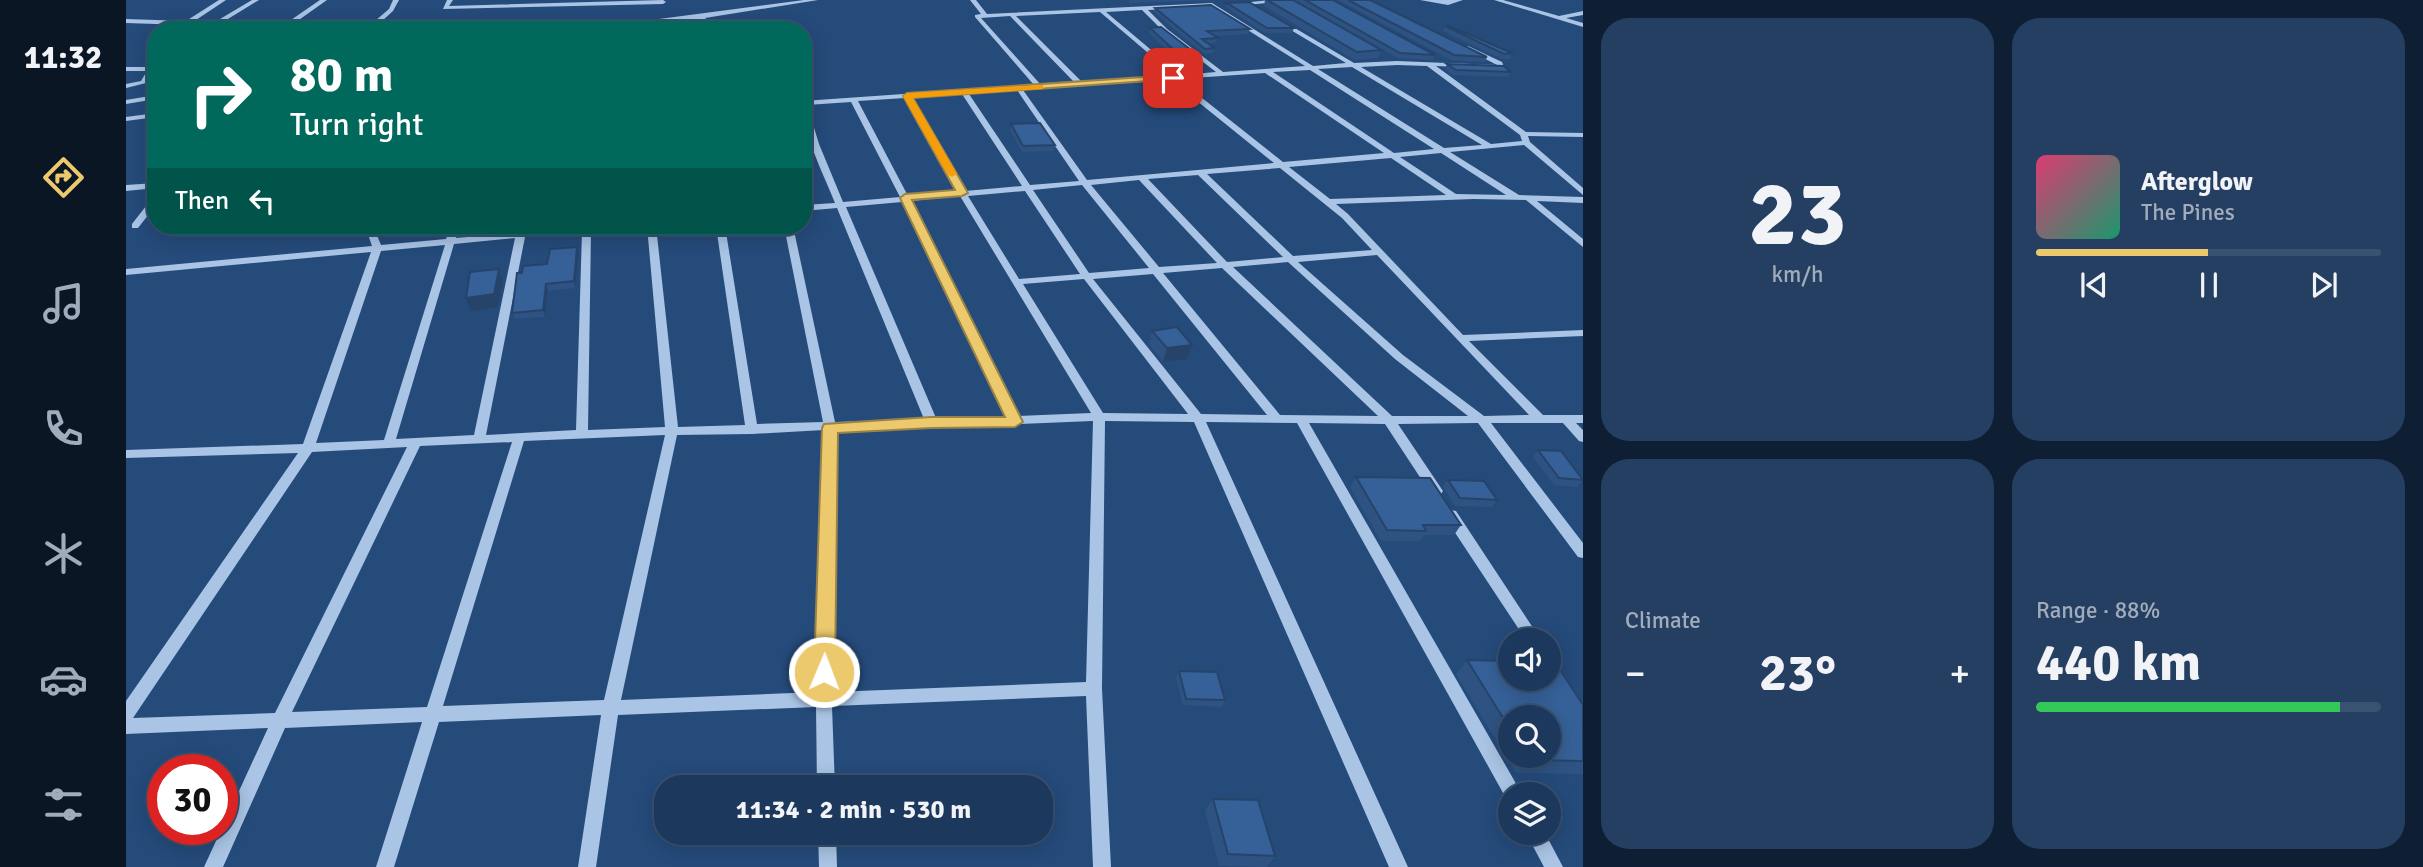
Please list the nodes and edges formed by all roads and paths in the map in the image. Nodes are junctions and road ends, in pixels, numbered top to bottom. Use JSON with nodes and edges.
{"nodes":[{"id":1,"x":223,"y":0,"type":"edge"},
{"id":2,"x":256,"y":0,"type":"edge"},
{"id":3,"x":324,"y":0,"type":"edge"},
{"id":4,"x":396,"y":0,"type":"edge"},
{"id":5,"x":450,"y":0,"type":"edge"},
{"id":6,"x":815,"y":0,"type":"edge"},
{"id":7,"x":973,"y":0,"type":"edge"},
{"id":8,"x":1081,"y":0,"type":"edge"},
{"id":9,"x":1205,"y":0,"type":"edge"},
{"id":10,"x":1288,"y":0,"type":"edge"},
{"id":11,"x":1423,"y":0,"type":"edge"},
{"id":12,"x":1460,"y":0,"type":"edge"},
{"id":13,"x":1497,"y":0,"type":"edge"},
{"id":14,"x":663,"y":1,"type":"edge"},
{"id":15,"x":1247,"y":1,"type":"edge"},
{"id":16,"x":1297,"y":3,"type":"edge"},
{"id":17,"x":1212,"y":5,"type":"junction"},
{"id":18,"x":1048,"y":6,"type":"dead end"},
{"id":19,"x":445,"y":8,"type":"junction"},
{"id":20,"x":1143,"y":8,"type":"junction"},
{"id":21,"x":1101,"y":10,"type":"junction"},
{"id":22,"x":1261,"y":10,"type":"edge"},
{"id":23,"x":1092,"y":11,"type":"junction"},
{"id":24,"x":1055,"y":12,"type":"junction"},
{"id":25,"x":1583,"y":12,"type":"edge"},
{"id":26,"x":1012,"y":15,"type":"junction"},
{"id":27,"x":986,"y":16,"type":"junction"},
{"id":28,"x":1272,"y":16,"type":"edge"},
{"id":29,"x":700,"y":17,"type":"junction"},
{"id":30,"x":1558,"y":18,"type":"junction"},
{"id":31,"x":126,"y":21,"type":"edge"},
{"id":32,"x":147,"y":21,"type":"edge"},
{"id":33,"x":148,"y":21,"type":"edge"},
{"id":34,"x":190,"y":21,"type":"edge"},
{"id":35,"x":220,"y":21,"type":"edge"},
{"id":36,"x":292,"y":21,"type":"edge"},
{"id":37,"x":378,"y":21,"type":"edge"},
{"id":38,"x":438,"y":21,"type":"edge"},
{"id":39,"x":635,"y":21,"type":"edge"},
{"id":40,"x":659,"y":21,"type":"junction"},
{"id":41,"x":705,"y":21,"type":"edge"},
{"id":42,"x":1583,"y":26,"type":"edge"},
{"id":43,"x":126,"y":29,"type":"edge"},
{"id":44,"x":1464,"y":46,"type":"edge"},
{"id":45,"x":1386,"y":57,"type":"dead end"},
{"id":46,"x":1438,"y":57,"type":"edge"},
{"id":47,"x":1397,"y":63,"type":"junction"},
{"id":48,"x":1428,"y":64,"type":"junction"},
{"id":49,"x":1450,"y":64,"type":"junction"},
{"id":50,"x":1352,"y":65,"type":"junction"},
{"id":51,"x":1312,"y":67,"type":"junction"},
{"id":52,"x":126,"y":69,"type":"edge"},
{"id":53,"x":147,"y":69,"type":"edge"},
{"id":54,"x":1265,"y":71,"type":"junction"},
{"id":55,"x":1222,"y":74,"type":"junction"},
{"id":56,"x":147,"y":76,"type":"edge"},
{"id":57,"x":1176,"y":77,"type":"junction"},
{"id":58,"x":1080,"y":84,"type":"junction"},
{"id":59,"x":126,"y":86,"type":"edge"},
{"id":60,"x":1039,"y":87,"type":"junction"},
{"id":61,"x":1018,"y":89,"type":"junction"},
{"id":62,"x":964,"y":92,"type":"junction"},
{"id":63,"x":907,"y":96,"type":"junction"},
{"id":64,"x":147,"y":98,"type":"edge"},
{"id":65,"x":854,"y":100,"type":"junction"},
{"id":66,"x":126,"y":102,"type":"edge"},
{"id":67,"x":812,"y":102,"type":"edge"},
{"id":68,"x":147,"y":116,"type":"edge"},
{"id":69,"x":126,"y":119,"type":"edge"},
{"id":70,"x":812,"y":134,"type":"edge"},
{"id":71,"x":1583,"y":135,"type":"edge"},
{"id":72,"x":1525,"y":139,"type":"junction"},
{"id":73,"x":1491,"y":146,"type":"junction"},
{"id":74,"x":1443,"y":151,"type":"junction"},
{"id":75,"x":1391,"y":155,"type":"junction"},
{"id":76,"x":1279,"y":165,"type":"junction"},
{"id":77,"x":1200,"y":172,"type":"junction"},
{"id":78,"x":1141,"y":177,"type":"junction"},
{"id":79,"x":1084,"y":182,"type":"junction"},
{"id":80,"x":147,"y":186,"type":"edge"},
{"id":81,"x":1027,"y":187,"type":"junction"},
{"id":82,"x":126,"y":188,"type":"edge"},
{"id":83,"x":1583,"y":192,"type":"edge"},
{"id":84,"x":962,"y":193,"type":"junction"},
{"id":85,"x":1455,"y":197,"type":"junction"},
{"id":86,"x":1516,"y":197,"type":"junction"},
{"id":87,"x":905,"y":198,"type":"junction"},
{"id":88,"x":1528,"y":198,"type":"junction"},
{"id":89,"x":1583,"y":200,"type":"edge"},
{"id":90,"x":1327,"y":202,"type":"junction"},
{"id":91,"x":840,"y":204,"type":"junction"},
{"id":92,"x":812,"y":207,"type":"edge"},
{"id":93,"x":147,"y":211,"type":"edge"},
{"id":94,"x":135,"y":226,"type":"dead end"},
{"id":95,"x":372,"y":235,"type":"edge"},
{"id":96,"x":453,"y":235,"type":"edge"},
{"id":97,"x":490,"y":235,"type":"edge"},
{"id":98,"x":521,"y":235,"type":"edge"},
{"id":99,"x":587,"y":235,"type":"edge"},
{"id":100,"x":653,"y":235,"type":"edge"},
{"id":101,"x":722,"y":235,"type":"edge"},
{"id":102,"x":791,"y":235,"type":"edge"},
{"id":103,"x":452,"y":241,"type":"junction"},
{"id":104,"x":1583,"y":244,"type":"edge"},
{"id":105,"x":377,"y":248,"type":"junction"},
{"id":106,"x":1379,"y":252,"type":"junction"},
{"id":107,"x":1290,"y":259,"type":"junction"},
{"id":108,"x":1225,"y":265,"type":"junction"},
{"id":109,"x":1154,"y":271,"type":"junction"},
{"id":110,"x":126,"y":272,"type":"edge"},
{"id":111,"x":1086,"y":276,"type":"junction"},
{"id":112,"x":1017,"y":282,"type":"junction"},
{"id":113,"x":1583,"y":333,"type":"edge"},
{"id":114,"x":1460,"y":338,"type":"junction"},
{"id":115,"x":1099,"y":417,"type":"junction"},
{"id":116,"x":1198,"y":418,"type":"junction"},
{"id":117,"x":1276,"y":418,"type":"junction"},
{"id":118,"x":1300,"y":418,"type":"junction"},
{"id":119,"x":1482,"y":419,"type":"junction"},
{"id":120,"x":1540,"y":419,"type":"junction"},
{"id":121,"x":1566,"y":419,"type":"junction"},
{"id":122,"x":1583,"y":419,"type":"edge"},
{"id":123,"x":1389,"y":420,"type":"junction"},
{"id":124,"x":931,"y":422,"type":"junction"},
{"id":125,"x":1015,"y":422,"type":"junction"},
{"id":126,"x":830,"y":428,"type":"junction"},
{"id":127,"x":752,"y":430,"type":"junction"},
{"id":128,"x":672,"y":432,"type":"junction"},
{"id":129,"x":582,"y":434,"type":"junction"},
{"id":130,"x":519,"y":438,"type":"junction"},
{"id":131,"x":1583,"y":438,"type":"edge"},
{"id":132,"x":479,"y":439,"type":"junction"},
{"id":133,"x":416,"y":442,"type":"junction"},
{"id":134,"x":389,"y":443,"type":"junction"},
{"id":135,"x":308,"y":448,"type":"junction"},
{"id":136,"x":126,"y":454,"type":"edge"},
{"id":137,"x":1583,"y":553,"type":"edge"},
{"id":138,"x":1526,"y":628,"type":"edge"},
{"id":139,"x":1094,"y":689,"type":"junction"},
{"id":140,"x":824,"y":699,"type":"junction"},
{"id":141,"x":611,"y":707,"type":"junction"},
{"id":142,"x":434,"y":714,"type":"junction"},
{"id":143,"x":126,"y":715,"type":"edge"},
{"id":144,"x":281,"y":720,"type":"junction"},
{"id":145,"x":126,"y":726,"type":"edge"},
{"id":146,"x":826,"y":775,"type":"edge"},
{"id":147,"x":1506,"y":782,"type":"edge"},
{"id":148,"x":827,"y":845,"type":"edge"},
{"id":149,"x":1542,"y":845,"type":"edge"},
{"id":150,"x":213,"y":867,"type":"edge"},
{"id":151,"x":385,"y":867,"type":"edge"},
{"id":152,"x":587,"y":867,"type":"edge"},
{"id":153,"x":828,"y":867,"type":"edge"},
{"id":154,"x":1101,"y":867,"type":"edge"},
{"id":155,"x":1399,"y":867,"type":"edge"},
{"id":156,"x":1555,"y":867,"type":"edge"}],
"edges":[{"from":1,"to":34,"type":"street"},
{"from":2,"to":35,"type":"street"},
{"from":3,"to":36,"type":"street"},
{"from":4,"to":37,"type":"street"},
{"from":5,"to":19,"type":"street"},
{"from":6,"to":29,"type":"street"},
{"from":7,"to":27,"type":"street"},
{"from":8,"to":23,"type":"street"},
{"from":9,"to":17,"type":"street"},
{"from":10,"to":15,"type":"street"},
{"from":10,"to":16,"type":"street"},
{"from":11,"to":12,"type":"street"},
{"from":13,"to":30,"type":"street"},
{"from":14,"to":19,"type":"street"},
{"from":14,"to":40,"type":"street"},
{"from":15,"to":17,"type":"street"},
{"from":15,"to":22,"type":"street"},
{"from":17,"to":20,"type":"street"},
{"from":17,"to":51,"type":"street"},
{"from":18,"to":24,"type":"street"},
{"from":19,"to":38,"type":"street"},
{"from":20,"to":21,"type":"street"},
{"from":20,"to":55,"type":"street"},
{"from":21,"to":23,"type":"street"},
{"from":21,"to":57,"type":"street"},
{"from":23,"to":24,"type":"street"},
{"from":24,"to":26,"type":"street"},
{"from":25,"to":30,"type":"street"},
{"from":26,"to":27,"type":"street"},
{"from":26,"to":58,"type":"street"},
{"from":27,"to":60,"type":"street"},
{"from":28,"to":50,"type":"street"},
{"from":29,"to":40,"type":"street"},
{"from":29,"to":41,"type":"street"},
{"from":30,"to":42,"type":"street"},
{"from":31,"to":33,"type":"street"},
{"from":32,"to":43,"type":"street"},
{"from":39,"to":40,"type":"street"},
{"from":44,"to":49,"type":"street"},
{"from":45,"to":47,"type":"street"},
{"from":46,"to":49,"type":"street"},
{"from":47,"to":48,"type":"street"},
{"from":47,"to":50,"type":"street"},
{"from":48,"to":49,"type":"street"},
{"from":48,"to":72,"type":"street"},
{"from":50,"to":51,"type":"street"},
{"from":50,"to":73,"type":"street"},
{"from":51,"to":54,"type":"street"},
{"from":51,"to":74,"type":"street"},
{"from":52,"to":53,"type":"street"},
{"from":54,"to":55,"type":"street"},
{"from":54,"to":75,"type":"street"},
{"from":55,"to":57,"type":"street"},
{"from":56,"to":59,"type":"street"},
{"from":57,"to":58,"type":"street"},
{"from":57,"to":76,"type":"street"},
{"from":58,"to":60,"type":"street"},
{"from":60,"to":61,"type":"street"},
{"from":61,"to":62,"type":"street"},
{"from":61,"to":79,"type":"street"},
{"from":62,"to":63,"type":"street"},
{"from":62,"to":81,"type":"street"},
{"from":63,"to":65,"type":"street"},
{"from":63,"to":84,"type":"street"},
{"from":64,"to":66,"type":"street"},
{"from":65,"to":67,"type":"street"},
{"from":65,"to":87,"type":"street"},
{"from":68,"to":69,"type":"street"},
{"from":70,"to":91,"type":"street"},
{"from":71,"to":72,"type":"street"},
{"from":72,"to":73,"type":"street"},
{"from":72,"to":83,"type":"street"},
{"from":73,"to":74,"type":"street"},
{"from":74,"to":75,"type":"street"},
{"from":74,"to":86,"type":"street"},
{"from":75,"to":76,"type":"street"},
{"from":75,"to":85,"type":"street"},
{"from":76,"to":77,"type":"street"},
{"from":76,"to":90,"type":"street"},
{"from":77,"to":78,"type":"street"},
{"from":77,"to":107,"type":"street"},
{"from":78,"to":79,"type":"street"},
{"from":78,"to":108,"type":"street"},
{"from":79,"to":81,"type":"street"},
{"from":79,"to":109,"type":"street"},
{"from":80,"to":82,"type":"street"},
{"from":81,"to":84,"type":"street"},
{"from":81,"to":111,"type":"street"},
{"from":84,"to":87,"type":"street"},
{"from":84,"to":112,"type":"street"},
{"from":85,"to":86,"type":"street"},
{"from":85,"to":90,"type":"street"},
{"from":86,"to":88,"type":"street"},
{"from":87,"to":91,"type":"street"},
{"from":87,"to":125,"type":"street"},
{"from":88,"to":89,"type":"street"},
{"from":88,"to":104,"type":"street"},
{"from":90,"to":106,"type":"street"},
{"from":91,"to":92,"type":"street"},
{"from":91,"to":124,"type":"street"},
{"from":93,"to":94,"type":"street"},
{"from":95,"to":105,"type":"street"},
{"from":96,"to":103,"type":"street"},
{"from":97,"to":103,"type":"street"},
{"from":98,"to":132,"type":"street"},
{"from":99,"to":129,"type":"street"},
{"from":100,"to":128,"type":"street"},
{"from":101,"to":127,"type":"street"},
{"from":102,"to":126,"type":"street"},
{"from":103,"to":105,"type":"street"},
{"from":103,"to":134,"type":"street"},
{"from":105,"to":110,"type":"street"},
{"from":105,"to":135,"type":"street"},
{"from":106,"to":107,"type":"street"},
{"from":106,"to":114,"type":"street"},
{"from":107,"to":108,"type":"street"},
{"from":107,"to":119,"type":"street"},
{"from":108,"to":109,"type":"street"},
{"from":108,"to":123,"type":"street"},
{"from":109,"to":111,"type":"street"},
{"from":109,"to":117,"type":"street"},
{"from":111,"to":112,"type":"street"},
{"from":111,"to":116,"type":"street"},
{"from":112,"to":115,"type":"street"},
{"from":113,"to":114,"type":"street"},
{"from":114,"to":120,"type":"street"},
{"from":115,"to":116,"type":"street"},
{"from":115,"to":125,"type":"street"},
{"from":115,"to":139,"type":"street"},
{"from":116,"to":117,"type":"street"},
{"from":116,"to":155,"type":"street"},
{"from":117,"to":118,"type":"street"},
{"from":118,"to":123,"type":"street"},
{"from":118,"to":147,"type":"street"},
{"from":119,"to":120,"type":"street"},
{"from":119,"to":123,"type":"street"},
{"from":119,"to":137,"type":"street"},
{"from":120,"to":121,"type":"street"},
{"from":121,"to":122,"type":"street"},
{"from":121,"to":131,"type":"street"},
{"from":123,"to":138,"type":"street"},
{"from":124,"to":125,"type":"street"},
{"from":124,"to":126,"type":"street"},
{"from":126,"to":127,"type":"street"},
{"from":126,"to":140,"type":"street"},
{"from":127,"to":128,"type":"street"},
{"from":128,"to":129,"type":"street"},
{"from":128,"to":141,"type":"street"},
{"from":129,"to":130,"type":"street"},
{"from":130,"to":132,"type":"street"},
{"from":130,"to":142,"type":"street"},
{"from":132,"to":133,"type":"street"},
{"from":133,"to":134,"type":"street"},
{"from":133,"to":144,"type":"street"},
{"from":134,"to":135,"type":"street"},
{"from":135,"to":136,"type":"street"},
{"from":135,"to":143,"type":"street"},
{"from":139,"to":140,"type":"street"},
{"from":139,"to":154,"type":"street"},
{"from":140,"to":141,"type":"street"},
{"from":140,"to":146,"type":"street"},
{"from":141,"to":142,"type":"street"},
{"from":141,"to":152,"type":"street"},
{"from":142,"to":144,"type":"street"},
{"from":142,"to":151,"type":"street"},
{"from":144,"to":145,"type":"street"},
{"from":144,"to":150,"type":"street"},
{"from":148,"to":153,"type":"street"},
{"from":149,"to":156,"type":"street"}]}
